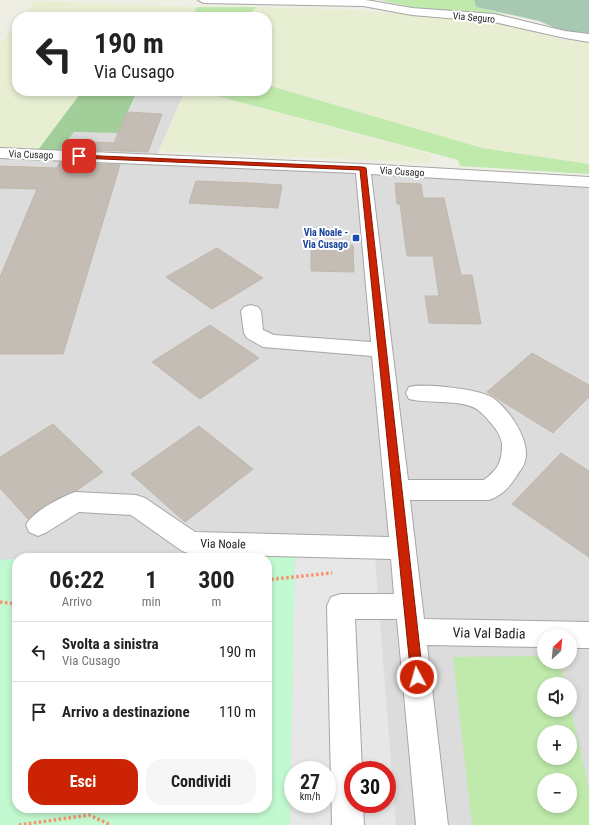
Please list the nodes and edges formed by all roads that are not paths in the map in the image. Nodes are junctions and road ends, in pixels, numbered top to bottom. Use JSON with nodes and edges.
{"nodes":[{"id":1,"x":204,"y":0,"type":"edge"},
{"id":2,"x":361,"y":1,"type":"edge"},
{"id":3,"x":589,"y":38,"type":"edge"},
{"id":4,"x":0,"y":153,"type":"edge"},
{"id":5,"x":363,"y":168,"type":"junction"},
{"id":6,"x":589,"y":182,"type":"edge"},
{"id":7,"x":251,"y":311,"type":"dead end"},
{"id":8,"x":382,"y":350,"type":"junction"},
{"id":9,"x":417,"y":393,"type":"dead end"},
{"id":10,"x":397,"y":490,"type":"junction"},
{"id":11,"x":38,"y":524,"type":"dead end"},
{"id":12,"x":403,"y":548,"type":"junction"},
{"id":13,"x":411,"y":620,"type":"junction"},
{"id":14,"x":589,"y":635,"type":"edge"},
{"id":15,"x":348,"y":825,"type":"edge"},
{"id":16,"x":432,"y":825,"type":"edge"}],
"edges":[{"from":1,"to":2,"type":"street","name":"Via Seguro"},
{"from":2,"to":3,"type":"street","name":"Via Seguro"},
{"from":4,"to":5,"type":"street","name":"Via Cusago"},
{"from":5,"to":6,"type":"street","name":"Via Cusago"},
{"from":5,"to":8,"type":"street"},
{"from":7,"to":8,"type":"street"},
{"from":8,"to":10,"type":"street"},
{"from":9,"to":10,"type":"street"},
{"from":10,"to":12,"type":"street"},
{"from":11,"to":12,"type":"street","name":"Via Noale"},
{"from":12,"to":13,"type":"street"},
{"from":13,"to":14,"type":"street","name":"Via Val Badia"},
{"from":13,"to":15,"type":"street","name":"Via Val Badia"},
{"from":13,"to":16,"type":"street"}]}
